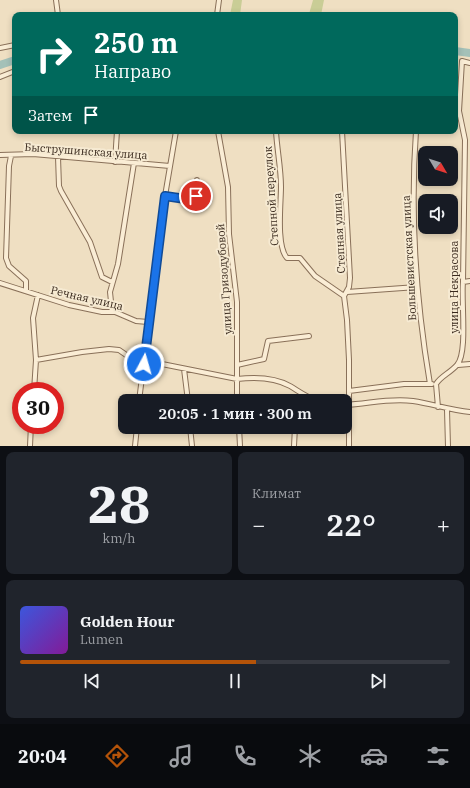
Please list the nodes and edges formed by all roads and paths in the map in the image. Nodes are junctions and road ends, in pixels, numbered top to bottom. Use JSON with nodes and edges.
{"nodes":[{"id":1,"x":56,"y":0,"type":"edge"},
{"id":2,"x":219,"y":0,"type":"edge"},
{"id":3,"x":58,"y":12,"type":"edge"},
{"id":4,"x":217,"y":12,"type":"edge"},
{"id":5,"x":12,"y":46,"type":"edge"},
{"id":6,"x":0,"y":48,"type":"edge"},
{"id":7,"x":470,"y":63,"type":"edge"},
{"id":8,"x":12,"y":72,"type":"edge"},
{"id":9,"x":0,"y":77,"type":"edge"},
{"id":10,"x":458,"y":105,"type":"edge"},
{"id":11,"x":458,"y":118,"type":"edge"},
{"id":12,"x":117,"y":134,"type":"edge"},
{"id":13,"x":175,"y":134,"type":"edge"},
{"id":14,"x":219,"y":134,"type":"edge"},
{"id":15,"x":276,"y":134,"type":"edge"},
{"id":16,"x":342,"y":134,"type":"edge"},
{"id":17,"x":416,"y":134,"type":"edge"},
{"id":18,"x":468,"y":140,"type":"edge"},
{"id":19,"x":0,"y":155,"type":"edge"},
{"id":20,"x":11,"y":156,"type":"junction"},
{"id":21,"x":58,"y":157,"type":"junction"},
{"id":22,"x":116,"y":162,"type":"junction"},
{"id":23,"x":134,"y":163,"type":"junction"},
{"id":24,"x":170,"y":166,"type":"junction"},
{"id":25,"x":197,"y":180,"type":"dead end"},
{"id":26,"x":165,"y":196,"type":"junction"},
{"id":27,"x":464,"y":208,"type":"junction"},
{"id":28,"x":470,"y":208,"type":"edge"},
{"id":29,"x":470,"y":281,"type":"edge"},
{"id":30,"x":112,"y":282,"type":"junction"},
{"id":31,"x":463,"y":282,"type":"junction"},
{"id":32,"x":0,"y":283,"type":"edge"},
{"id":33,"x":417,"y":287,"type":"junction"},
{"id":34,"x":26,"y":291,"type":"junction"},
{"id":35,"x":347,"y":292,"type":"junction"},
{"id":36,"x":38,"y":295,"type":"junction"},
{"id":37,"x":344,"y":296,"type":"junction"},
{"id":38,"x":112,"y":311,"type":"junction"},
{"id":39,"x":148,"y":322,"type":"junction"},
{"id":40,"x":308,"y":336,"type":"dead end"},
{"id":41,"x":36,"y":360,"type":"junction"},
{"id":42,"x":144,"y":364,"type":"junction"},
{"id":43,"x":470,"y":364,"type":"edge"},
{"id":44,"x":237,"y":365,"type":"junction"},
{"id":45,"x":458,"y":365,"type":"junction"},
{"id":46,"x":184,"y":369,"type":"junction"},
{"id":47,"x":237,"y":379,"type":"junction"},
{"id":48,"x":35,"y":382,"type":"edge"},
{"id":49,"x":430,"y":384,"type":"junction"},
{"id":50,"x":436,"y":384,"type":"junction"},
{"id":51,"x":349,"y":391,"type":"junction"},
{"id":52,"x":140,"y":394,"type":"edge"},
{"id":53,"x":187,"y":394,"type":"edge"},
{"id":54,"x":237,"y":394,"type":"edge"},
{"id":55,"x":301,"y":394,"type":"edge"},
{"id":56,"x":349,"y":394,"type":"edge"},
{"id":57,"x":352,"y":404,"type":"edge"},
{"id":58,"x":438,"y":407,"type":"junction"},
{"id":59,"x":447,"y":410,"type":"junction"},
{"id":60,"x":470,"y":412,"type":"edge"},
{"id":61,"x":31,"y":434,"type":"edge"},
{"id":62,"x":136,"y":434,"type":"edge"},
{"id":63,"x":191,"y":434,"type":"edge"},
{"id":64,"x":239,"y":434,"type":"edge"},
{"id":65,"x":295,"y":434,"type":"edge"},
{"id":66,"x":348,"y":434,"type":"edge"},
{"id":67,"x":30,"y":446,"type":"edge"},
{"id":68,"x":135,"y":446,"type":"edge"},
{"id":69,"x":192,"y":446,"type":"edge"},
{"id":70,"x":240,"y":446,"type":"edge"},
{"id":71,"x":294,"y":446,"type":"edge"},
{"id":72,"x":349,"y":446,"type":"edge"},
{"id":73,"x":448,"y":446,"type":"edge"}],
"edges":[{"from":1,"to":3,"type":"street"},
{"from":2,"to":4,"type":"street"},
{"from":5,"to":6,"type":"street"},
{"from":7,"to":10,"type":"street","name":"улица Некрасова"},
{"from":8,"to":9,"type":"street"},
{"from":11,"to":18,"type":"street","name":"улица Некрасова"},
{"from":12,"to":22,"type":"street"},
{"from":13,"to":24,"type":"street"},
{"from":14,"to":44,"type":"street","name":"улица Гризодубовой"},
{"from":15,"to":37,"type":"street","name":"Степной переулок"},
{"from":16,"to":35,"type":"street","name":"Степная улица"},
{"from":17,"to":33,"type":"street","name":"Большевистская улица"},
{"from":18,"to":27,"type":"street","name":"улица Некрасова"},
{"from":19,"to":20,"type":"street","name":"Быструшинская улица"},
{"from":20,"to":21,"type":"street","name":"Быструшинская улица"},
{"from":20,"to":34,"type":"street"},
{"from":21,"to":22,"type":"street","name":"Быструшинская улица"},
{"from":21,"to":30,"type":"street"},
{"from":22,"to":23,"type":"street","name":"Быструшинская улица"},
{"from":23,"to":24,"type":"street","name":"Быструшинская улица"},
{"from":23,"to":30,"type":"street"},
{"from":24,"to":26,"type":"street"},
{"from":25,"to":26,"type":"street"},
{"from":26,"to":39,"type":"street"},
{"from":27,"to":28,"type":"street"},
{"from":27,"to":31,"type":"street","name":"улица Некрасова"},
{"from":29,"to":31,"type":"street"},
{"from":30,"to":38,"type":"street"},
{"from":31,"to":45,"type":"street","name":"улица Некрасова"},
{"from":32,"to":34,"type":"street","name":"Речная улица"},
{"from":33,"to":35,"type":"street"},
{"from":33,"to":49,"type":"street","name":"Большевистская улица"},
{"from":34,"to":36,"type":"street","name":"Речная улица"},
{"from":35,"to":37,"type":"street","name":"Степная улица"},
{"from":36,"to":38,"type":"street","name":"Речная улица"},
{"from":36,"to":41,"type":"street"},
{"from":37,"to":51,"type":"street"},
{"from":38,"to":39,"type":"street","name":"Речная улица"},
{"from":39,"to":42,"type":"street"},
{"from":40,"to":44,"type":"street"},
{"from":41,"to":42,"type":"street"},
{"from":41,"to":48,"type":"street"},
{"from":42,"to":46,"type":"street"},
{"from":42,"to":52,"type":"street"},
{"from":43,"to":45,"type":"street"},
{"from":44,"to":47,"type":"street","name":"улица Гризодубовой"},
{"from":45,"to":50,"type":"street"},
{"from":46,"to":47,"type":"street"},
{"from":46,"to":53,"type":"street"},
{"from":47,"to":54,"type":"street","name":"улица Гризодубовой"},
{"from":47,"to":55,"type":"street"},
{"from":49,"to":50,"type":"street"},
{"from":49,"to":51,"type":"street"},
{"from":50,"to":58,"type":"street"},
{"from":51,"to":56,"type":"street"},
{"from":57,"to":58,"type":"street"},
{"from":58,"to":59,"type":"street"},
{"from":59,"to":60,"type":"street"},
{"from":59,"to":73,"type":"street"},
{"from":61,"to":67,"type":"street"},
{"from":62,"to":68,"type":"street"},
{"from":63,"to":69,"type":"street"},
{"from":64,"to":70,"type":"street"},
{"from":65,"to":71,"type":"street"},
{"from":66,"to":72,"type":"street"}]}
